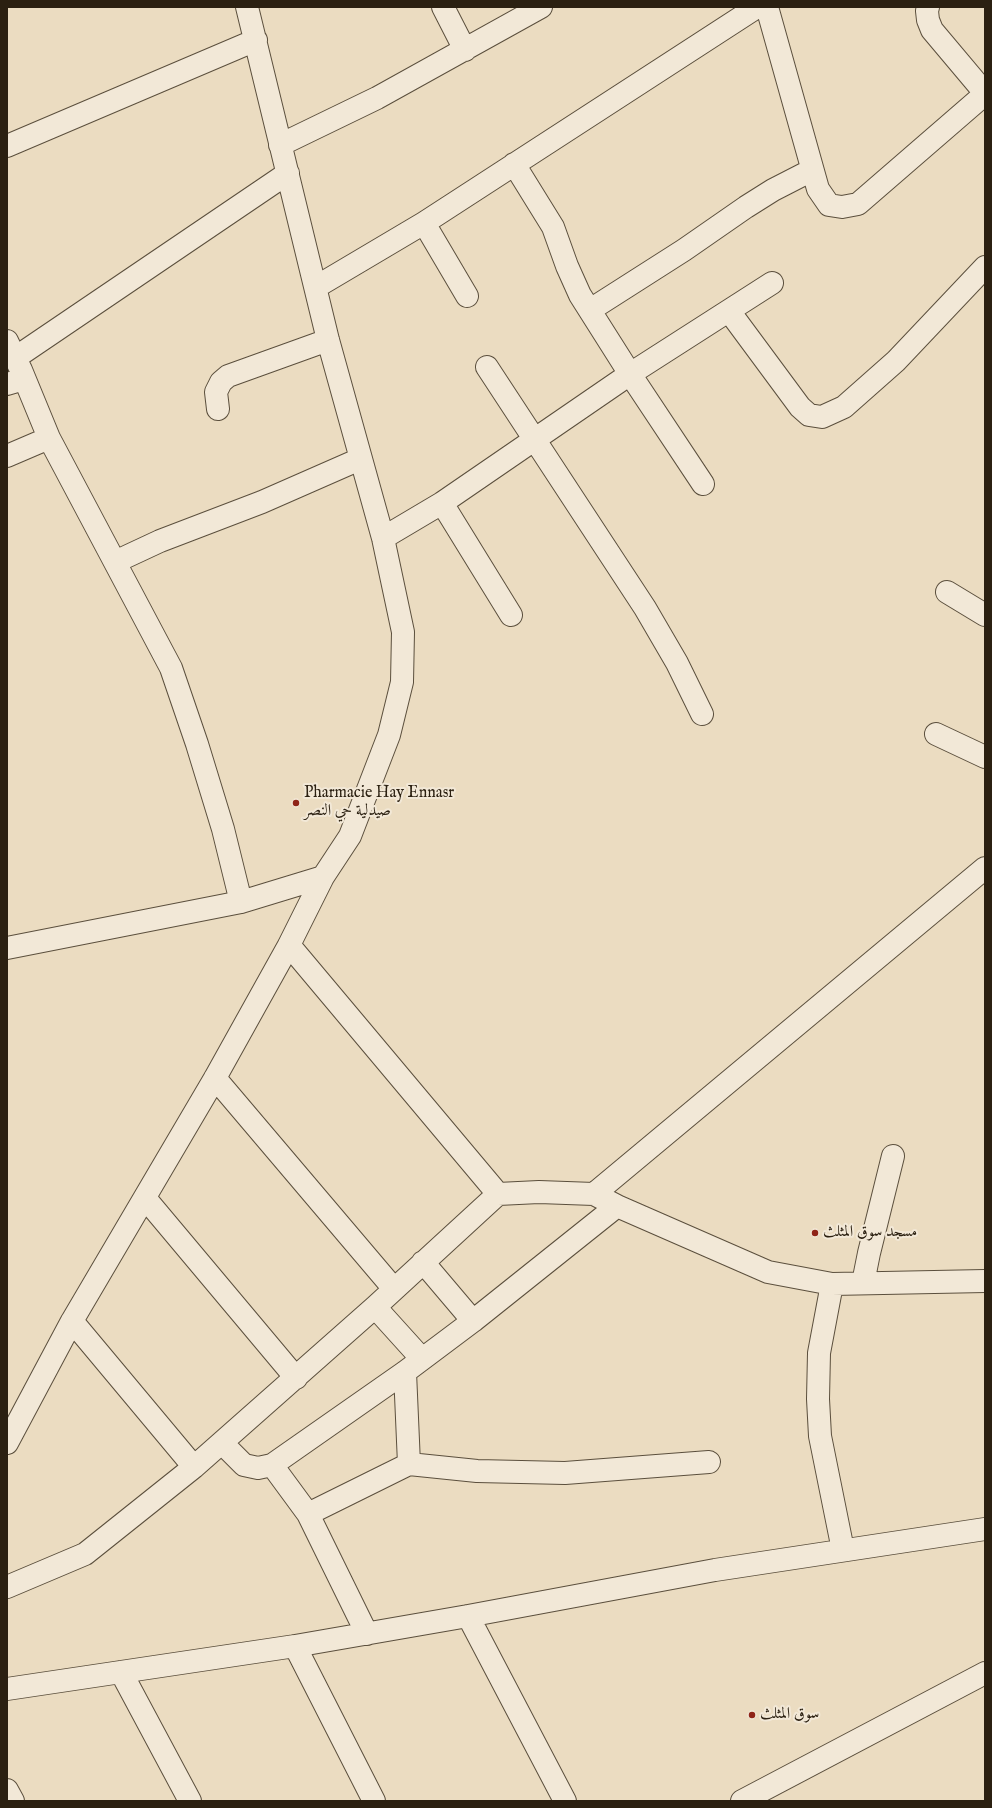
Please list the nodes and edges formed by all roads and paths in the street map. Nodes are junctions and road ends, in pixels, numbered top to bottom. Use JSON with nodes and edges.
{"nodes":[{"id":1,"x":247,"y":7,"type":"edge"},
{"id":2,"x":443,"y":7,"type":"edge"},
{"id":3,"x":541,"y":7,"type":"edge"},
{"id":4,"x":757,"y":7,"type":"edge"},
{"id":5,"x":767,"y":7,"type":"edge"},
{"id":6,"x":928,"y":7,"type":"edge"},
{"id":7,"x":256,"y":40,"type":"junction"},
{"id":8,"x":465,"y":50,"type":"junction"},
{"id":9,"x":985,"y":93,"type":"edge"},
{"id":10,"x":280,"y":145,"type":"junction"},
{"id":11,"x":7,"y":146,"type":"edge"},
{"id":12,"x":514,"y":164,"type":"junction"},
{"id":13,"x":812,"y":170,"type":"junction"},
{"id":14,"x":288,"y":173,"type":"junction"},
{"id":15,"x":424,"y":223,"type":"junction"},
{"id":16,"x":985,"y":267,"type":"edge"},
{"id":17,"x":772,"y":283,"type":"dead end"},
{"id":18,"x":316,"y":287,"type":"junction"},
{"id":19,"x":467,"y":296,"type":"dead end"},
{"id":20,"x":590,"y":310,"type":"junction"},
{"id":21,"x":729,"y":311,"type":"junction"},
{"id":22,"x":328,"y":340,"type":"junction"},
{"id":23,"x":11,"y":349,"type":"edge"},
{"id":24,"x":487,"y":367,"type":"dead end"},
{"id":25,"x":630,"y":374,"type":"junction"},
{"id":26,"x":16,"y":381,"type":"edge"},
{"id":27,"x":218,"y":409,"type":"dead end"},
{"id":28,"x":49,"y":438,"type":"junction"},
{"id":29,"x":534,"y":440,"type":"junction"},
{"id":30,"x":7,"y":456,"type":"edge"},
{"id":31,"x":360,"y":459,"type":"junction"},
{"id":32,"x":703,"y":484,"type":"dead end"},
{"id":33,"x":442,"y":503,"type":"junction"},
{"id":34,"x":383,"y":538,"type":"junction"},
{"id":35,"x":115,"y":562,"type":"junction"},
{"id":36,"x":947,"y":592,"type":"dead end"},
{"id":37,"x":511,"y":615,"type":"dead end"},
{"id":38,"x":985,"y":615,"type":"edge"},
{"id":39,"x":702,"y":714,"type":"dead end"},
{"id":40,"x":936,"y":734,"type":"dead end"},
{"id":41,"x":985,"y":756,"type":"edge"},
{"id":42,"x":984,"y":869,"type":"edge"},
{"id":43,"x":323,"y":877,"type":"junction"},
{"id":44,"x":241,"y":902,"type":"junction"},
{"id":45,"x":289,"y":945,"type":"junction"},
{"id":46,"x":7,"y":948,"type":"edge"},
{"id":47,"x":215,"y":1078,"type":"junction"},
{"id":48,"x":892,"y":1156,"type":"dead end"},
{"id":49,"x":498,"y":1194,"type":"junction"},
{"id":50,"x":594,"y":1194,"type":"junction"},
{"id":51,"x":145,"y":1198,"type":"junction"},
{"id":52,"x":617,"y":1206,"type":"junction"},
{"id":53,"x":423,"y":1262,"type":"junction"},
{"id":54,"x":985,"y":1281,"type":"edge"},
{"id":55,"x":863,"y":1283,"type":"junction"},
{"id":56,"x":832,"y":1284,"type":"junction"},
{"id":57,"x":394,"y":1289,"type":"junction"},
{"id":58,"x":375,"y":1307,"type":"junction"},
{"id":59,"x":72,"y":1321,"type":"junction"},
{"id":60,"x":472,"y":1321,"type":"junction"},
{"id":61,"x":414,"y":1365,"type":"junction"},
{"id":62,"x":296,"y":1378,"type":"junction"},
{"id":63,"x":7,"y":1443,"type":"edge"},
{"id":64,"x":222,"y":1443,"type":"junction"},
{"id":65,"x":709,"y":1462,"type":"dead end"},
{"id":66,"x":409,"y":1464,"type":"junction"},
{"id":67,"x":272,"y":1465,"type":"junction"},
{"id":68,"x":194,"y":1467,"type":"junction"},
{"id":69,"x":308,"y":1514,"type":"junction"},
{"id":70,"x":985,"y":1529,"type":"edge"},
{"id":71,"x":843,"y":1550,"type":"junction"},
{"id":72,"x":7,"y":1587,"type":"edge"},
{"id":73,"x":468,"y":1616,"type":"junction"},
{"id":74,"x":367,"y":1634,"type":"junction"},
{"id":75,"x":295,"y":1646,"type":"junction"},
{"id":76,"x":121,"y":1672,"type":"junction"},
{"id":77,"x":985,"y":1673,"type":"edge"},
{"id":78,"x":7,"y":1689,"type":"edge"},
{"id":79,"x":7,"y":1790,"type":"edge"},
{"id":80,"x":13,"y":1801,"type":"edge"},
{"id":81,"x":190,"y":1801,"type":"edge"},
{"id":82,"x":374,"y":1801,"type":"edge"},
{"id":83,"x":565,"y":1801,"type":"edge"},
{"id":84,"x":742,"y":1801,"type":"edge"}],
"edges":[{"from":1,"to":7,"type":"street"},
{"from":2,"to":8,"type":"street"},
{"from":3,"to":8,"type":"street"},
{"from":4,"to":12,"type":"street"},
{"from":5,"to":13,"type":"street"},
{"from":6,"to":9,"type":"street"},
{"from":7,"to":10,"type":"street"},
{"from":7,"to":11,"type":"street"},
{"from":8,"to":10,"type":"street"},
{"from":9,"to":13,"type":"street"},
{"from":10,"to":14,"type":"street"},
{"from":12,"to":15,"type":"street"},
{"from":12,"to":20,"type":"street"},
{"from":13,"to":20,"type":"street"},
{"from":14,"to":18,"type":"street"},
{"from":14,"to":23,"type":"street"},
{"from":15,"to":18,"type":"street"},
{"from":15,"to":19,"type":"street"},
{"from":16,"to":21,"type":"street"},
{"from":17,"to":21,"type":"street"},
{"from":18,"to":22,"type":"street"},
{"from":20,"to":25,"type":"street"},
{"from":21,"to":25,"type":"street"},
{"from":22,"to":27,"type":"street"},
{"from":22,"to":31,"type":"street"},
{"from":23,"to":26,"type":"street"},
{"from":24,"to":29,"type":"street"},
{"from":25,"to":29,"type":"street"},
{"from":25,"to":32,"type":"street"},
{"from":26,"to":28,"type":"street"},
{"from":28,"to":30,"type":"street"},
{"from":28,"to":35,"type":"street"},
{"from":29,"to":33,"type":"street"},
{"from":29,"to":39,"type":"street"},
{"from":31,"to":34,"type":"street"},
{"from":31,"to":35,"type":"street"},
{"from":33,"to":34,"type":"street"},
{"from":33,"to":37,"type":"street"},
{"from":34,"to":43,"type":"street"},
{"from":35,"to":44,"type":"street"},
{"from":36,"to":38,"type":"street"},
{"from":40,"to":41,"type":"street"},
{"from":42,"to":50,"type":"street"},
{"from":43,"to":44,"type":"street"},
{"from":43,"to":45,"type":"street"},
{"from":44,"to":46,"type":"street"},
{"from":45,"to":47,"type":"street"},
{"from":45,"to":49,"type":"street"},
{"from":47,"to":51,"type":"street"},
{"from":47,"to":57,"type":"street"},
{"from":48,"to":55,"type":"street"},
{"from":49,"to":50,"type":"street"},
{"from":49,"to":53,"type":"street"},
{"from":50,"to":52,"type":"street"},
{"from":51,"to":59,"type":"street"},
{"from":51,"to":62,"type":"street"},
{"from":52,"to":56,"type":"street"},
{"from":52,"to":60,"type":"street"},
{"from":53,"to":57,"type":"street"},
{"from":53,"to":60,"type":"street"},
{"from":54,"to":55,"type":"street"},
{"from":55,"to":56,"type":"street"},
{"from":56,"to":71,"type":"street"},
{"from":57,"to":58,"type":"street"},
{"from":58,"to":61,"type":"street"},
{"from":58,"to":62,"type":"street"},
{"from":59,"to":63,"type":"street"},
{"from":59,"to":68,"type":"street"},
{"from":60,"to":61,"type":"street"},
{"from":61,"to":66,"type":"street"},
{"from":61,"to":67,"type":"street"},
{"from":62,"to":64,"type":"street"},
{"from":64,"to":67,"type":"street"},
{"from":64,"to":68,"type":"street"},
{"from":65,"to":66,"type":"street"},
{"from":66,"to":69,"type":"street"},
{"from":67,"to":69,"type":"street"},
{"from":68,"to":72,"type":"street"},
{"from":69,"to":74,"type":"street"},
{"from":70,"to":71,"type":"street"},
{"from":71,"to":73,"type":"street"},
{"from":73,"to":74,"type":"street"},
{"from":73,"to":83,"type":"street"},
{"from":74,"to":75,"type":"street"},
{"from":75,"to":76,"type":"street"},
{"from":75,"to":82,"type":"street"},
{"from":76,"to":78,"type":"street"},
{"from":76,"to":81,"type":"street"},
{"from":77,"to":84,"type":"street"},
{"from":79,"to":80,"type":"street"}]}
